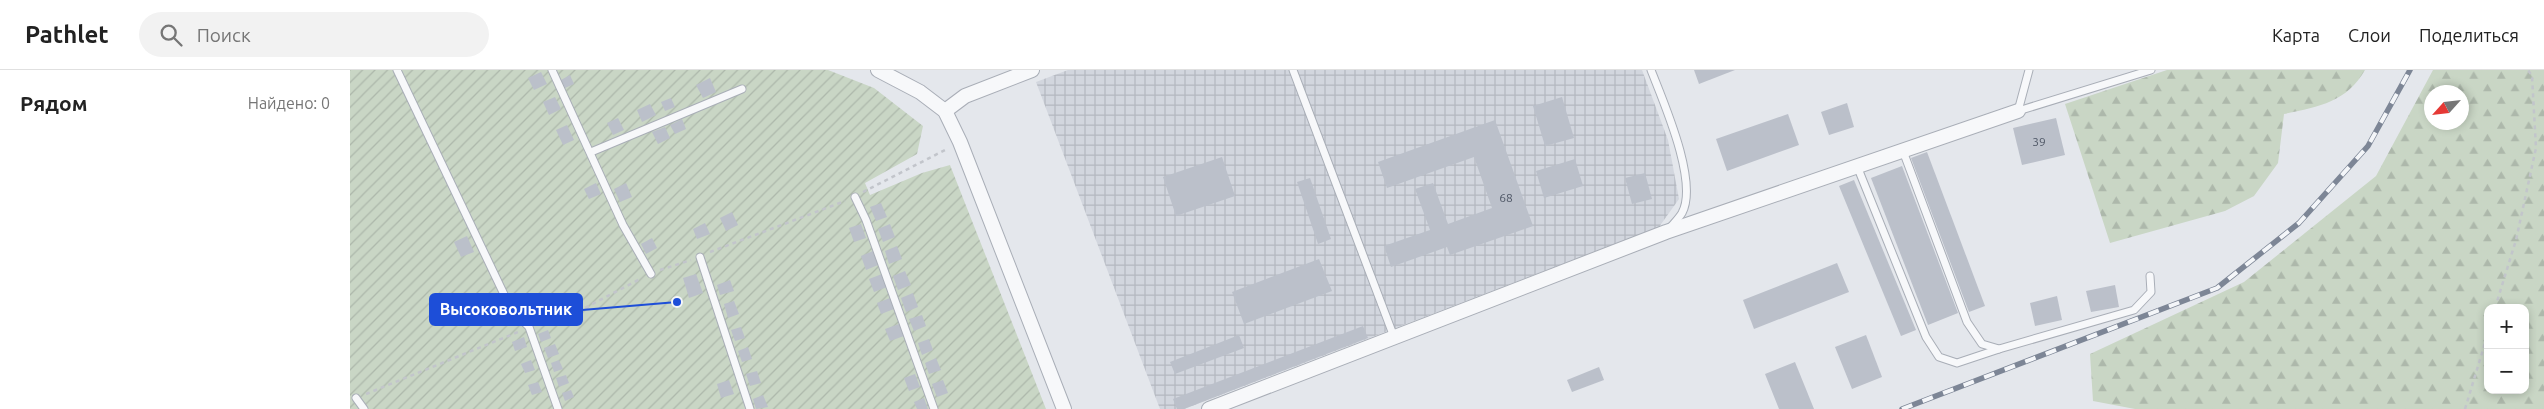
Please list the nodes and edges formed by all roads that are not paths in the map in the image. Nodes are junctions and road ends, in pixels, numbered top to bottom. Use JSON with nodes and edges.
{"nodes":[{"id":1,"x":397,"y":70,"type":"edge"},
{"id":2,"x":552,"y":70,"type":"edge"},
{"id":3,"x":878,"y":70,"type":"edge"},
{"id":4,"x":1032,"y":70,"type":"edge"},
{"id":5,"x":1293,"y":70,"type":"edge"},
{"id":6,"x":1651,"y":70,"type":"edge"},
{"id":7,"x":2029,"y":70,"type":"edge"},
{"id":8,"x":2151,"y":70,"type":"edge"},
{"id":9,"x":1011,"y":74,"type":"edge"},
{"id":10,"x":742,"y":89,"type":"dead end"},
{"id":11,"x":944,"y":111,"type":"junction"},
{"id":12,"x":2018,"y":111,"type":"junction"},
{"id":13,"x":1903,"y":151,"type":"junction"},
{"id":14,"x":591,"y":152,"type":"junction"},
{"id":15,"x":1857,"y":166,"type":"junction"},
{"id":16,"x":855,"y":197,"type":"dead end"},
{"id":17,"x":1666,"y":232,"type":"junction"},
{"id":18,"x":700,"y":257,"type":"dead end"},
{"id":19,"x":651,"y":274,"type":"dead end"},
{"id":20,"x":2150,"y":276,"type":"dead end"},
{"id":21,"x":1394,"y":337,"type":"junction"},
{"id":22,"x":1999,"y":348,"type":"junction"},
{"id":23,"x":356,"y":398,"type":"dead end"},
{"id":24,"x":364,"y":409,"type":"edge"},
{"id":25,"x":558,"y":409,"type":"edge"},
{"id":26,"x":750,"y":409,"type":"edge"},
{"id":27,"x":934,"y":409,"type":"edge"},
{"id":28,"x":1064,"y":409,"type":"edge"},
{"id":29,"x":1209,"y":409,"type":"edge"}],
"edges":[{"from":1,"to":25,"type":"lane"},
{"from":2,"to":14,"type":"lane"},
{"from":3,"to":11,"type":"street"},
{"from":4,"to":9,"type":"street"},
{"from":5,"to":21,"type":"lane"},
{"from":6,"to":17,"type":"lane"},
{"from":7,"to":12,"type":"lane"},
{"from":8,"to":12,"type":"lane"},
{"from":9,"to":11,"type":"street"},
{"from":10,"to":14,"type":"lane"},
{"from":11,"to":28,"type":"street"},
{"from":12,"to":13,"type":"street"},
{"from":13,"to":15,"type":"street"},
{"from":13,"to":22,"type":"lane"},
{"from":14,"to":19,"type":"lane"},
{"from":15,"to":17,"type":"street"},
{"from":15,"to":22,"type":"lane"},
{"from":16,"to":27,"type":"lane"},
{"from":17,"to":21,"type":"street"},
{"from":18,"to":26,"type":"lane"},
{"from":20,"to":22,"type":"lane"},
{"from":21,"to":29,"type":"street"},
{"from":23,"to":24,"type":"lane"}]}
